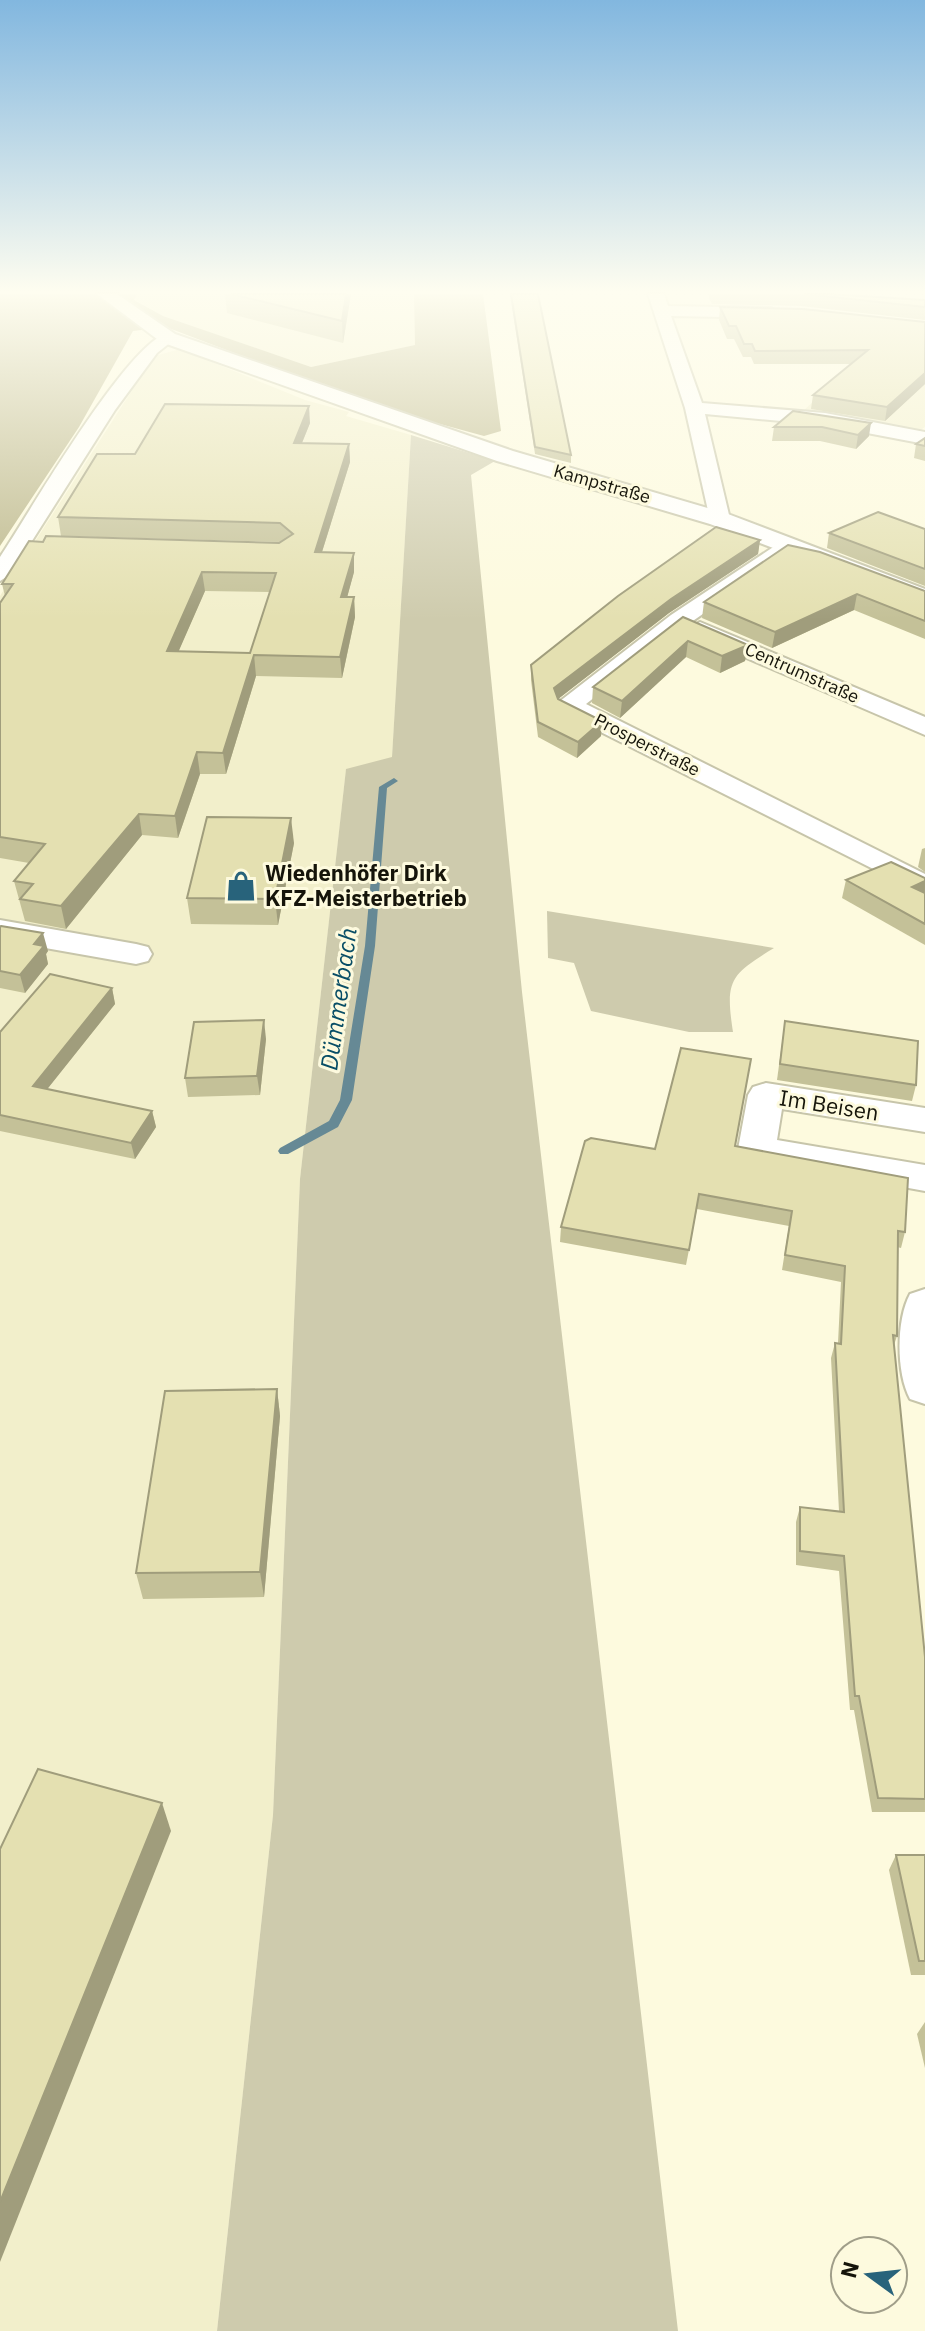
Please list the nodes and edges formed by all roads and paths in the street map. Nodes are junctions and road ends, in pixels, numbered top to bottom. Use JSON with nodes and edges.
{"nodes":[{"id":1,"x":111,"y":403,"type":"edge"},
{"id":2,"x":353,"y":403,"type":"edge"},
{"id":3,"x":692,"y":403,"type":"edge"},
{"id":4,"x":694,"y":408,"type":"junction"},
{"id":5,"x":921,"y":433,"type":"edge"},
{"id":6,"x":719,"y":519,"type":"junction"},
{"id":7,"x":19,"y":544,"type":"junction"},
{"id":8,"x":50,"y":545,"type":"edge"},
{"id":9,"x":787,"y":545,"type":"junction"},
{"id":10,"x":0,"y":574,"type":"edge"},
{"id":11,"x":925,"y":598,"type":"edge"},
{"id":12,"x":679,"y":620,"type":"junction"},
{"id":13,"x":925,"y":727,"type":"edge"},
{"id":14,"x":925,"y":886,"type":"edge"},
{"id":15,"x":0,"y":930,"type":"edge"},
{"id":16,"x":136,"y":954,"type":"dead end"},
{"id":17,"x":925,"y":1120,"type":"edge"},
{"id":18,"x":925,"y":1178,"type":"edge"},
{"id":19,"x":925,"y":1305,"type":"edge"},
{"id":20,"x":925,"y":1387,"type":"edge"}],
"edges":[{"from":1,"to":7,"type":"street"},
{"from":2,"to":6,"type":"street","name":"Kampstraße"},
{"from":3,"to":4,"type":"street"},
{"from":4,"to":5,"type":"street"},
{"from":4,"to":6,"type":"street"},
{"from":6,"to":9,"type":"street","name":"Kampstraße"},
{"from":7,"to":8,"type":"street"},
{"from":7,"to":10,"type":"street"},
{"from":9,"to":11,"type":"street","name":"Kampstraße"},
{"from":9,"to":12,"type":"street","name":"Prosperstraße"},
{"from":12,"to":13,"type":"street","name":"Centrumstraße"},
{"from":12,"to":14,"type":"street","name":"Prosperstraße"},
{"from":15,"to":16,"type":"street"},
{"from":17,"to":18,"type":"street","name":"Im Beisen"},
{"from":19,"to":20,"type":"street"}]}
